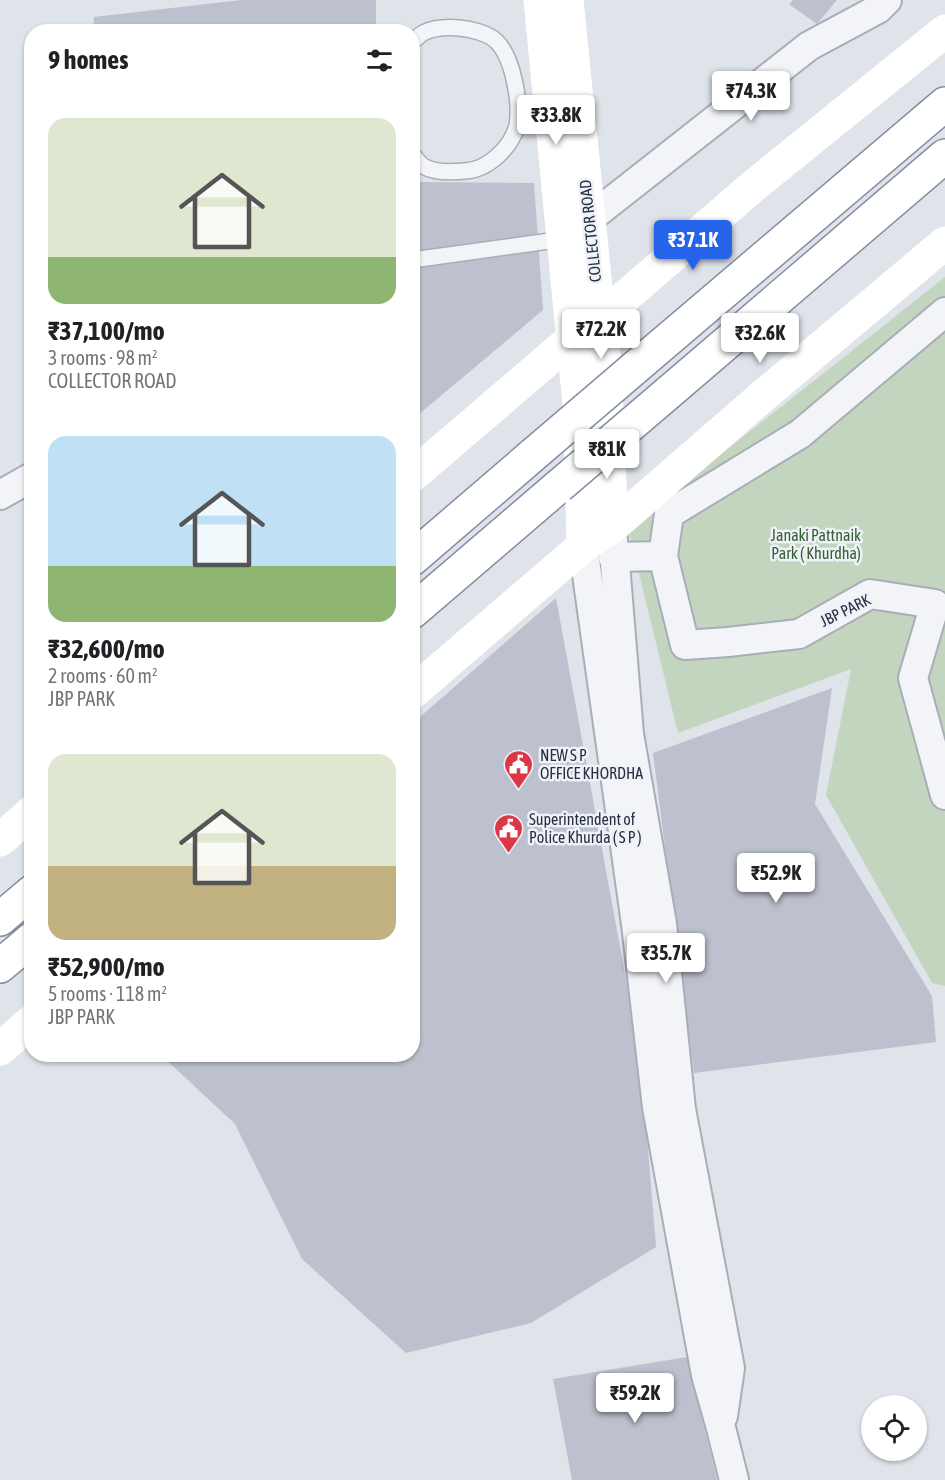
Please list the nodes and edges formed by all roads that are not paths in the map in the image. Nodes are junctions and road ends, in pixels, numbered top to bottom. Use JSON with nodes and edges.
{"nodes":[{"id":1,"x":540,"y":0,"type":"edge"},
{"id":2,"x":567,"y":0,"type":"edge"},
{"id":3,"x":887,"y":0,"type":"edge"},
{"id":4,"x":945,"y":31,"type":"edge"},
{"id":5,"x":420,"y":35,"type":"edge"},
{"id":6,"x":549,"y":87,"type":"junction"},
{"id":7,"x":515,"y":92,"type":"junction"},
{"id":8,"x":945,"y":104,"type":"edge"},
{"id":9,"x":945,"y":156,"type":"edge"},
{"id":10,"x":420,"y":162,"type":"edge"},
{"id":11,"x":589,"y":219,"type":"junction"},
{"id":12,"x":564,"y":239,"type":"junction"},
{"id":13,"x":945,"y":243,"type":"edge"},
{"id":14,"x":420,"y":259,"type":"edge"},
{"id":15,"x":945,"y":312,"type":"edge"},
{"id":16,"x":585,"y":313,"type":"junction"},
{"id":17,"x":420,"y":468,"type":"edge"},
{"id":18,"x":24,"y":482,"type":"edge"},
{"id":19,"x":0,"y":495,"type":"edge"},
{"id":20,"x":613,"y":543,"type":"junction"},
{"id":21,"x":583,"y":546,"type":"junction"},
{"id":22,"x":420,"y":552,"type":"edge"},
{"id":23,"x":663,"y":556,"type":"junction"},
{"id":24,"x":420,"y":605,"type":"edge"},
{"id":25,"x":420,"y":686,"type":"edge"},
{"id":26,"x":945,"y":795,"type":"edge"},
{"id":27,"x":24,"y":819,"type":"edge"},
{"id":28,"x":0,"y":840,"type":"edge"},
{"id":29,"x":24,"y":899,"type":"edge"},
{"id":30,"x":0,"y":919,"type":"edge"},
{"id":31,"x":24,"y":946,"type":"edge"},
{"id":32,"x":0,"y":966,"type":"edge"},
{"id":33,"x":24,"y":1029,"type":"edge"},
{"id":34,"x":0,"y":1049,"type":"edge"},
{"id":35,"x":722,"y":1428,"type":"junction"},
{"id":36,"x":734,"y":1480,"type":"edge"}],
"edges":[{"from":1,"to":6,"type":"main road","name":"COLLECTOR ROAD"},
{"from":2,"to":11,"type":"main road","name":"COLLECTOR ROAD"},
{"from":3,"to":11,"type":"street"},
{"from":4,"to":16,"type":"main road"},
{"from":5,"to":7,"type":"lane"},
{"from":6,"to":7,"type":"lane"},
{"from":6,"to":12,"type":"main road","name":"COLLECTOR ROAD"},
{"from":7,"to":10,"type":"lane"},
{"from":8,"to":22,"type":"main road","bridge":true},
{"from":9,"to":24,"type":"main road","bridge":true},
{"from":11,"to":16,"type":"main road","name":"COLLECTOR ROAD"},
{"from":12,"to":14,"type":"lane"},
{"from":12,"to":16,"type":"main road","name":"COLLECTOR ROAD"},
{"from":13,"to":20,"type":"main road"},
{"from":15,"to":23,"type":"street","name":"JBP PARK"},
{"from":16,"to":17,"type":"main road"},
{"from":16,"to":20,"type":"main road","name":"COLLECTOR ROAD"},
{"from":16,"to":21,"type":"main road"},
{"from":18,"to":19,"type":"street"},
{"from":20,"to":21,"type":"main road"},
{"from":20,"to":23,"type":"street"},
{"from":20,"to":35,"type":"street"},
{"from":21,"to":25,"type":"main road"},
{"from":21,"to":35,"type":"street"},
{"from":23,"to":26,"type":"street","name":"JBP PARK"},
{"from":27,"to":28,"type":"main road"},
{"from":29,"to":30,"type":"main road"},
{"from":31,"to":32,"type":"main road"},
{"from":33,"to":34,"type":"main road"},
{"from":35,"to":36,"type":"street"}]}
